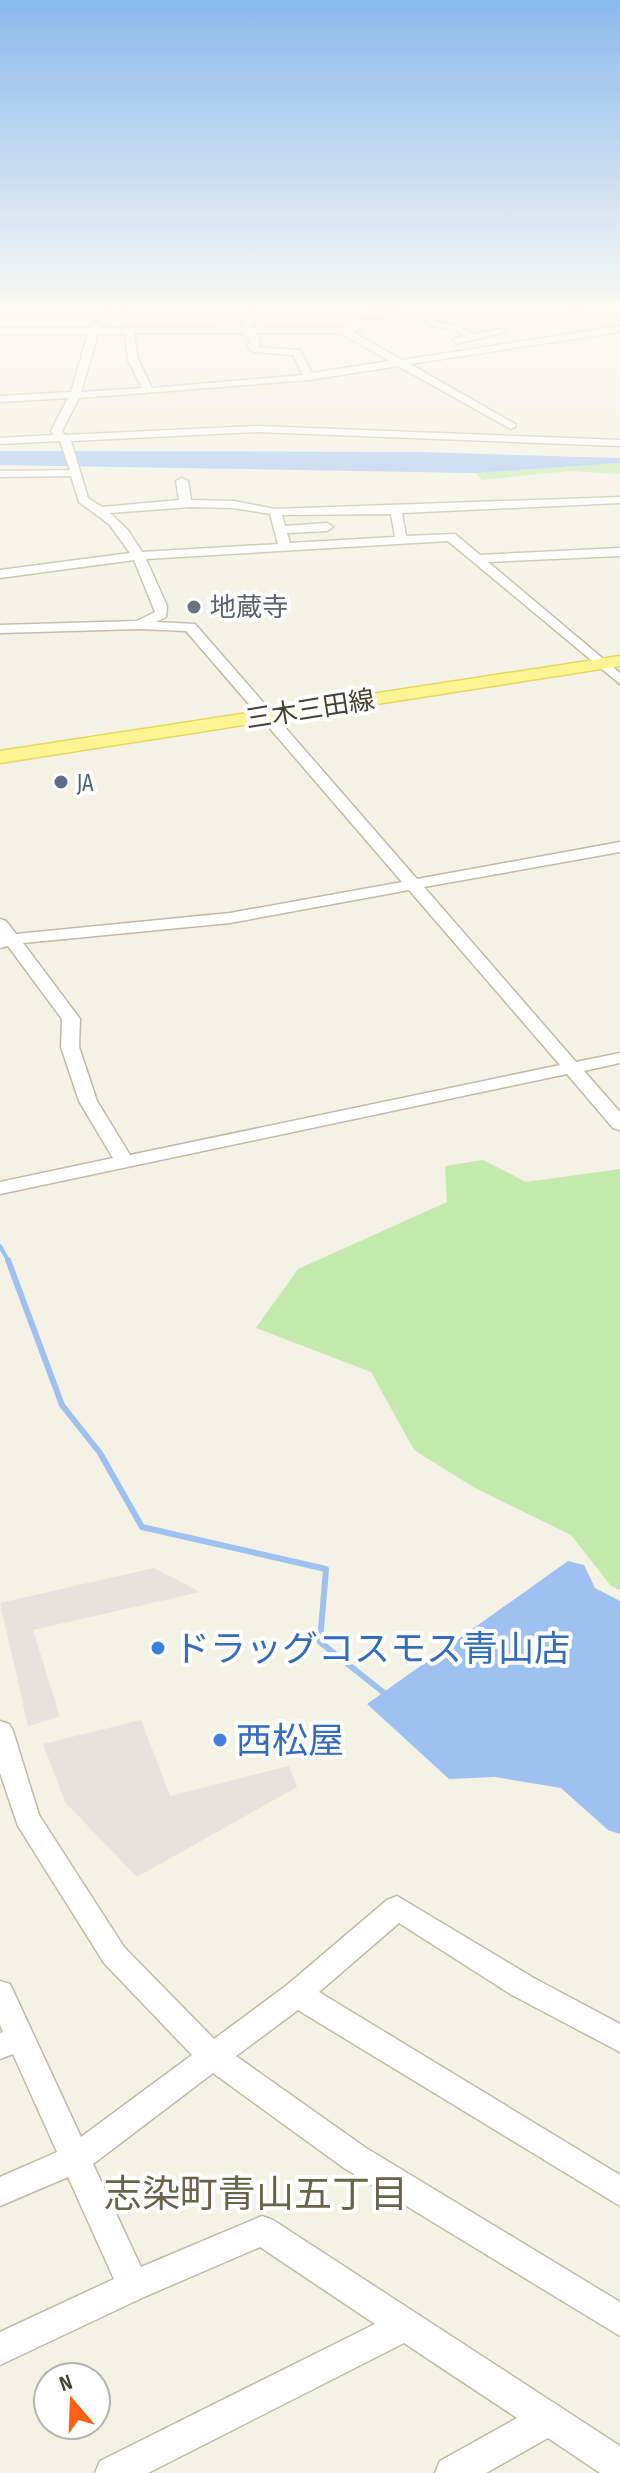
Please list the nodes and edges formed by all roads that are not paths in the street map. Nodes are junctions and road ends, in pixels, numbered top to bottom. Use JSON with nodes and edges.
{"nodes":[{"id":1,"x":63,"y":417,"type":"edge"},
{"id":2,"x":496,"y":417,"type":"edge"},
{"id":3,"x":511,"y":426,"type":"dead end"},
{"id":4,"x":314,"y":429,"type":"junction"},
{"id":5,"x":0,"y":441,"type":"edge"},
{"id":6,"x":66,"y":441,"type":"junction"},
{"id":7,"x":620,"y":443,"type":"edge"},
{"id":8,"x":318,"y":444,"type":"dead end"},
{"id":9,"x":75,"y":473,"type":"junction"},
{"id":10,"x":0,"y":474,"type":"edge"},
{"id":11,"x":182,"y":481,"type":"dead end"},
{"id":12,"x":620,"y":500,"type":"edge"},
{"id":13,"x":186,"y":505,"type":"junction"},
{"id":14,"x":103,"y":510,"type":"junction"},
{"id":15,"x":396,"y":510,"type":"junction"},
{"id":16,"x":318,"y":511,"type":"junction"},
{"id":17,"x":275,"y":512,"type":"junction"},
{"id":18,"x":327,"y":527,"type":"junction"},
{"id":19,"x":280,"y":530,"type":"junction"},
{"id":20,"x":401,"y":539,"type":"junction"},
{"id":21,"x":335,"y":543,"type":"junction"},
{"id":22,"x":285,"y":547,"type":"junction"},
{"id":23,"x":620,"y":552,"type":"edge"},
{"id":24,"x":141,"y":556,"type":"junction"},
{"id":25,"x":478,"y":559,"type":"junction"},
{"id":26,"x":0,"y":574,"type":"edge"},
{"id":27,"x":139,"y":625,"type":"junction"},
{"id":28,"x":0,"y":629,"type":"edge"},
{"id":29,"x":620,"y":661,"type":"edge"},
{"id":30,"x":599,"y":664,"type":"junction"},
{"id":31,"x":620,"y":680,"type":"edge"},
{"id":32,"x":268,"y":715,"type":"junction"},
{"id":33,"x":0,"y":757,"type":"edge"},
{"id":34,"x":620,"y":847,"type":"edge"},
{"id":35,"x":414,"y":884,"type":"junction"},
{"id":36,"x":4,"y":935,"type":"edge"},
{"id":37,"x":620,"y":1058,"type":"edge"},
{"id":38,"x":571,"y":1068,"type":"junction"},
{"id":39,"x":620,"y":1124,"type":"edge"},
{"id":40,"x":125,"y":1162,"type":"junction"},
{"id":41,"x":0,"y":1188,"type":"edge"},
{"id":42,"x":0,"y":1731,"type":"edge"},
{"id":43,"x":0,"y":1993,"type":"edge"},
{"id":44,"x":297,"y":1994,"type":"junction"},
{"id":45,"x":620,"y":2039,"type":"edge"},
{"id":46,"x":10,"y":2042,"type":"edge"},
{"id":47,"x":212,"y":2056,"type":"junction"},
{"id":48,"x":75,"y":2159,"type":"junction"},
{"id":49,"x":0,"y":2192,"type":"edge"},
{"id":50,"x":620,"y":2192,"type":"edge"},
{"id":51,"x":133,"y":2286,"type":"junction"},
{"id":52,"x":620,"y":2320,"type":"edge"},
{"id":53,"x":404,"y":2326,"type":"junction"},
{"id":54,"x":0,"y":2349,"type":"edge"},
{"id":55,"x":551,"y":2418,"type":"junction"},
{"id":56,"x":620,"y":2466,"type":"edge"},
{"id":57,"x":112,"y":2473,"type":"edge"},
{"id":58,"x":452,"y":2473,"type":"edge"}],
"edges":[{"from":1,"to":6,"type":"street"},
{"from":2,"to":3,"type":"street"},
{"from":4,"to":6,"type":"street"},
{"from":4,"to":7,"type":"street"},
{"from":4,"to":8,"type":"street"},
{"from":5,"to":6,"type":"street"},
{"from":6,"to":9,"type":"street"},
{"from":9,"to":10,"type":"street"},
{"from":9,"to":14,"type":"street"},
{"from":11,"to":13,"type":"street"},
{"from":12,"to":15,"type":"street"},
{"from":13,"to":14,"type":"street"},
{"from":13,"to":17,"type":"street"},
{"from":14,"to":24,"type":"street"},
{"from":15,"to":16,"type":"street"},
{"from":15,"to":20,"type":"street"},
{"from":16,"to":17,"type":"street"},
{"from":16,"to":18,"type":"street"},
{"from":17,"to":19,"type":"street"},
{"from":18,"to":19,"type":"street"},
{"from":18,"to":21,"type":"street"},
{"from":19,"to":22,"type":"street"},
{"from":20,"to":21,"type":"street"},
{"from":20,"to":25,"type":"street"},
{"from":21,"to":22,"type":"street"},
{"from":22,"to":24,"type":"street"},
{"from":23,"to":25,"type":"street"},
{"from":24,"to":26,"type":"street"},
{"from":24,"to":27,"type":"street"},
{"from":25,"to":30,"type":"street"},
{"from":27,"to":28,"type":"street"},
{"from":27,"to":32,"type":"street"},
{"from":29,"to":30,"type":"main road","name":"三木三田線"},
{"from":30,"to":31,"type":"street"},
{"from":30,"to":32,"type":"main road","name":"三木三田線"},
{"from":32,"to":33,"type":"main road","name":"三木三田線"},
{"from":32,"to":35,"type":"street"},
{"from":34,"to":35,"type":"street"},
{"from":35,"to":36,"type":"street"},
{"from":35,"to":38,"type":"street"},
{"from":36,"to":40,"type":"street"},
{"from":37,"to":38,"type":"street"},
{"from":38,"to":39,"type":"street"},
{"from":38,"to":40,"type":"street"},
{"from":40,"to":41,"type":"street"},
{"from":42,"to":47,"type":"street"},
{"from":43,"to":46,"type":"street"},
{"from":44,"to":45,"type":"street"},
{"from":44,"to":47,"type":"street"},
{"from":44,"to":50,"type":"street"},
{"from":46,"to":48,"type":"street"},
{"from":47,"to":48,"type":"street"},
{"from":47,"to":52,"type":"street"},
{"from":48,"to":49,"type":"street"},
{"from":48,"to":51,"type":"street"},
{"from":51,"to":53,"type":"street"},
{"from":51,"to":54,"type":"street"},
{"from":53,"to":55,"type":"street"},
{"from":53,"to":57,"type":"street"},
{"from":55,"to":56,"type":"street"},
{"from":55,"to":58,"type":"street"}]}
